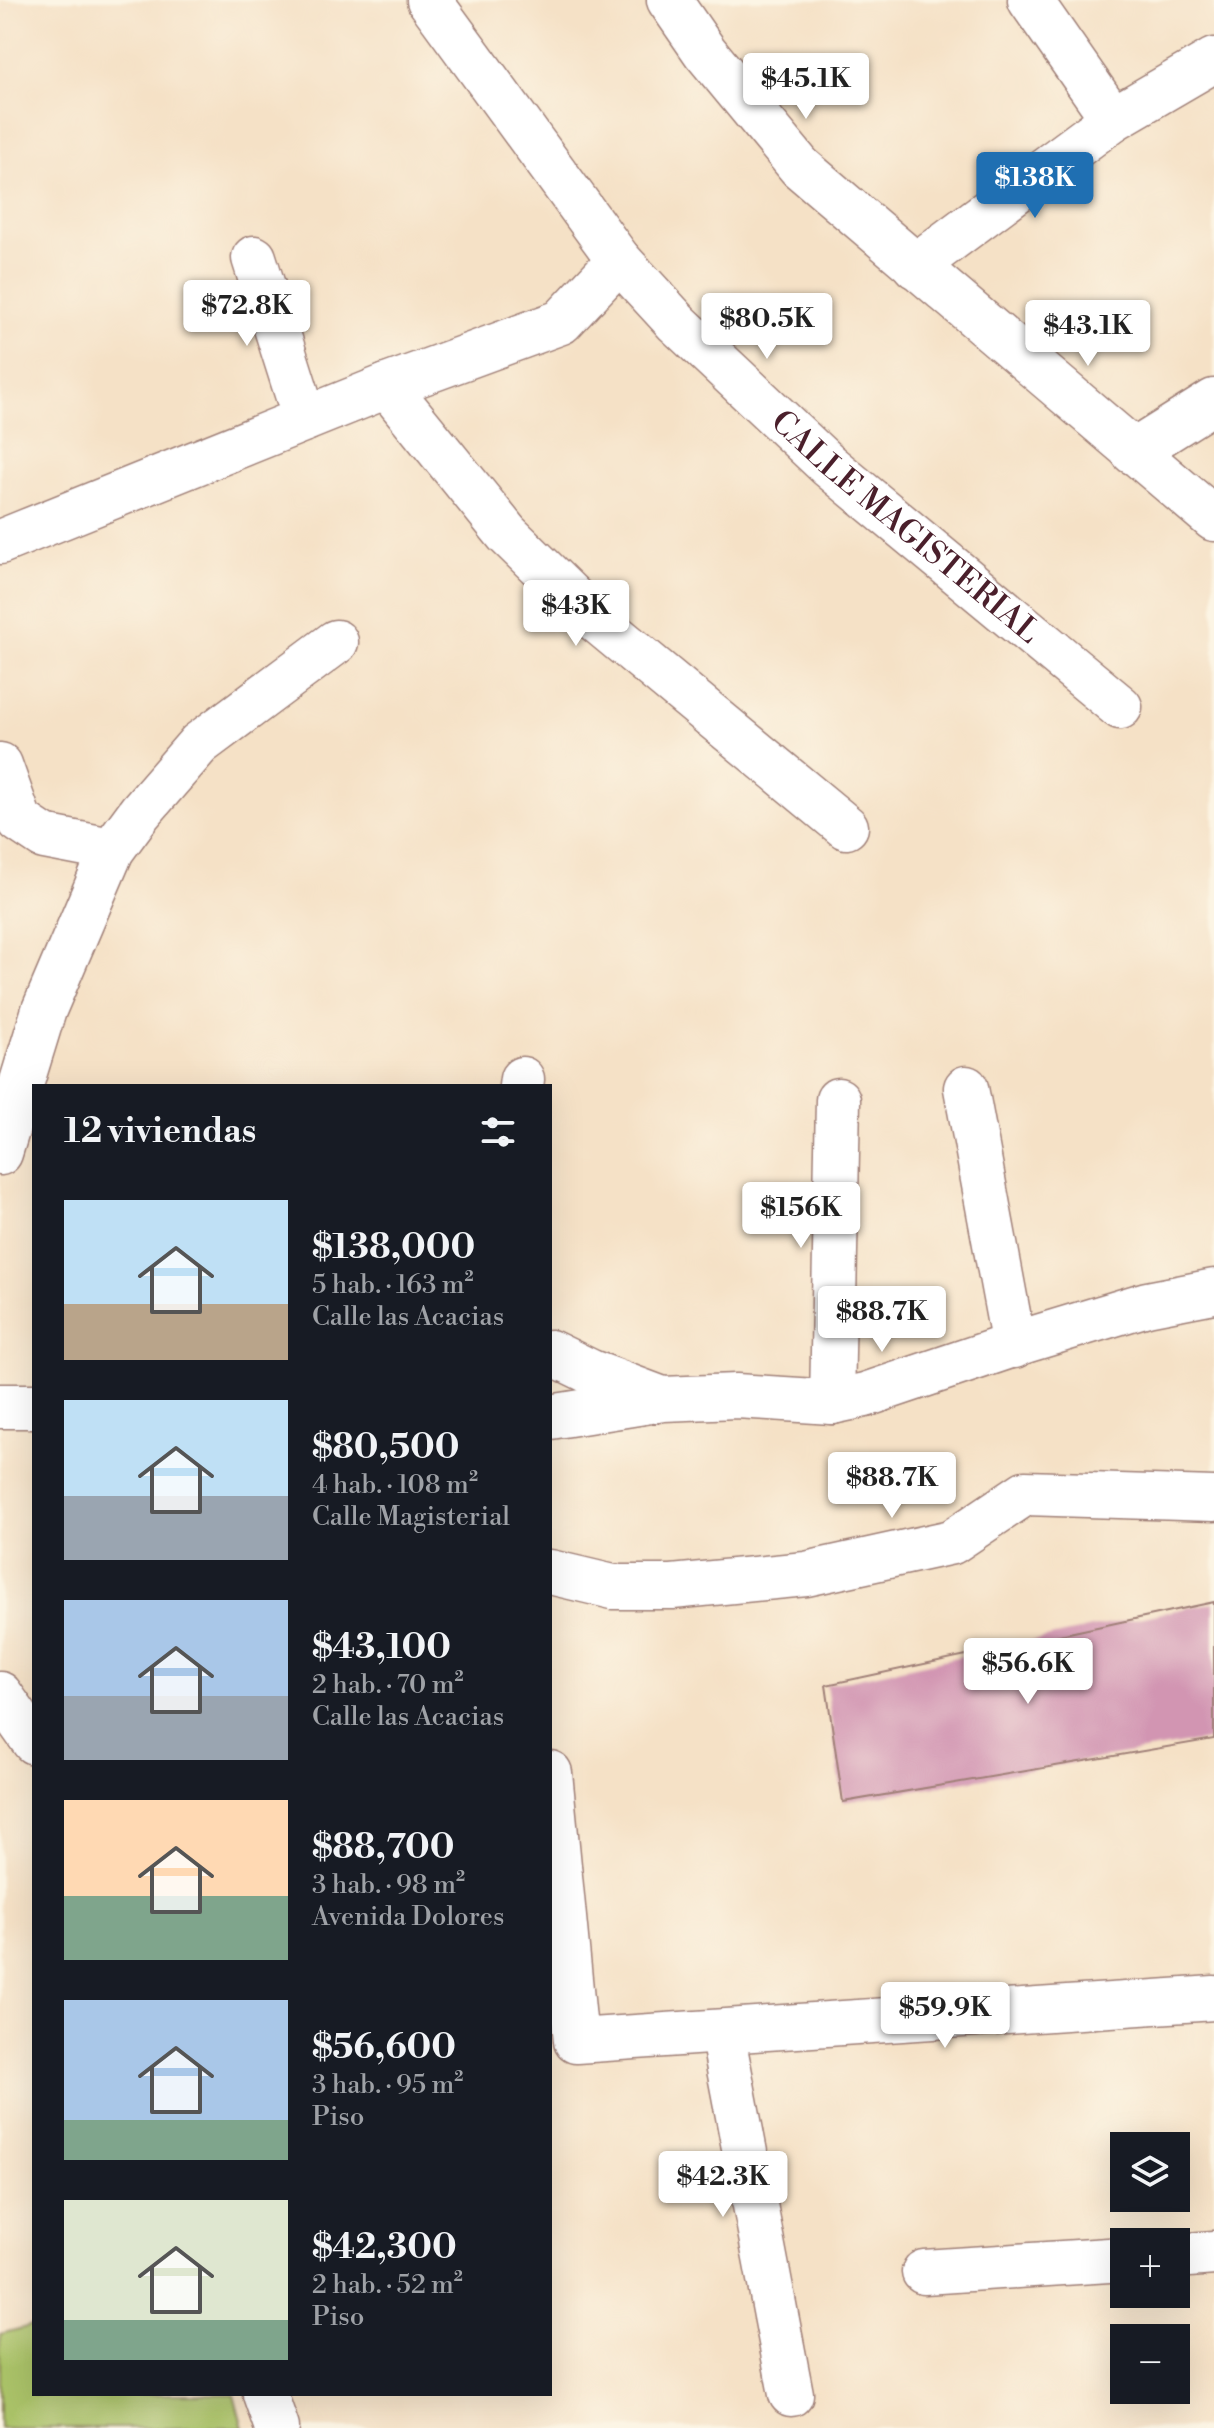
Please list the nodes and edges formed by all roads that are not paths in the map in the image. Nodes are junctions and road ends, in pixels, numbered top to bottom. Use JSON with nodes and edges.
{"nodes":[{"id":1,"x":429,"y":0,"type":"edge"},
{"id":2,"x":669,"y":0,"type":"edge"},
{"id":3,"x":1030,"y":0,"type":"edge"},
{"id":4,"x":1214,"y":60,"type":"edge"},
{"id":5,"x":1113,"y":119,"type":"junction"},
{"id":6,"x":254,"y":258,"type":"dead end"},
{"id":7,"x":619,"y":260,"type":"junction"},
{"id":8,"x":915,"y":266,"type":"junction"},
{"id":9,"x":387,"y":386,"type":"junction"},
{"id":10,"x":1214,"y":401,"type":"edge"},
{"id":11,"x":305,"y":419,"type":"junction"},
{"id":12,"x":1133,"y":452,"type":"junction"},
{"id":13,"x":1214,"y":519,"type":"edge"},
{"id":14,"x":0,"y":542,"type":"edge"},
{"id":15,"x":336,"y":642,"type":"dead end"},
{"id":16,"x":1120,"y":707,"type":"dead end"},
{"id":17,"x":0,"y":765,"type":"edge"},
{"id":18,"x":846,"y":827,"type":"dead end"},
{"id":19,"x":112,"y":850,"type":"junction"},
{"id":20,"x":966,"y":1088,"type":"dead end"},
{"id":21,"x":838,"y":1100,"type":"dead end"},
{"id":22,"x":0,"y":1153,"type":"edge"},
{"id":23,"x":1214,"y":1291,"type":"edge"},
{"id":24,"x":1014,"y":1346,"type":"junction"},
{"id":25,"x":552,"y":1353,"type":"edge"},
{"id":26,"x":663,"y":1399,"type":"junction"},
{"id":27,"x":832,"y":1402,"type":"junction"},
{"id":28,"x":0,"y":1406,"type":"edge"},
{"id":29,"x":32,"y":1406,"type":"edge"},
{"id":30,"x":552,"y":1417,"type":"edge"},
{"id":31,"x":1214,"y":1499,"type":"edge"},
{"id":32,"x":552,"y":1572,"type":"edge"},
{"id":33,"x":0,"y":1694,"type":"edge"},
{"id":34,"x":32,"y":1739,"type":"edge"},
{"id":35,"x":552,"y":1813,"type":"edge"},
{"id":36,"x":556,"y":1893,"type":"edge"},
{"id":37,"x":1214,"y":1998,"type":"edge"},
{"id":38,"x":722,"y":2032,"type":"junction"},
{"id":39,"x":1214,"y":2253,"type":"edge"},
{"id":40,"x":1190,"y":2255,"type":"edge"},
{"id":41,"x":1110,"y":2260,"type":"edge"},
{"id":42,"x":924,"y":2272,"type":"dead end"},
{"id":43,"x":791,"y":2394,"type":"dead end"},
{"id":44,"x":266,"y":2396,"type":"edge"},
{"id":45,"x":277,"y":2428,"type":"edge"}],
"edges":[{"from":1,"to":7,"type":"street","name":"CALLE MAGISTERIAL"},
{"from":2,"to":8,"type":"street"},
{"from":3,"to":5,"type":"street"},
{"from":4,"to":5,"type":"street"},
{"from":5,"to":8,"type":"street"},
{"from":6,"to":11,"type":"street"},
{"from":7,"to":9,"type":"street"},
{"from":7,"to":16,"type":"street","name":"CALLE MAGISTERIAL"},
{"from":8,"to":12,"type":"street"},
{"from":9,"to":11,"type":"street"},
{"from":9,"to":18,"type":"street"},
{"from":10,"to":12,"type":"street"},
{"from":11,"to":14,"type":"street"},
{"from":12,"to":13,"type":"street"},
{"from":15,"to":19,"type":"street"},
{"from":17,"to":19,"type":"street"},
{"from":19,"to":22,"type":"street"},
{"from":20,"to":24,"type":"street"},
{"from":21,"to":27,"type":"street"},
{"from":23,"to":24,"type":"street"},
{"from":24,"to":27,"type":"street"},
{"from":25,"to":26,"type":"street"},
{"from":26,"to":27,"type":"street"},
{"from":26,"to":30,"type":"street"},
{"from":28,"to":29,"type":"street"},
{"from":31,"to":32,"type":"street"},
{"from":33,"to":34,"type":"street"},
{"from":35,"to":36,"type":"street"},
{"from":36,"to":38,"type":"street"},
{"from":37,"to":38,"type":"street"},
{"from":38,"to":43,"type":"street"},
{"from":39,"to":40,"type":"street"},
{"from":41,"to":42,"type":"street"},
{"from":44,"to":45,"type":"street"}]}
